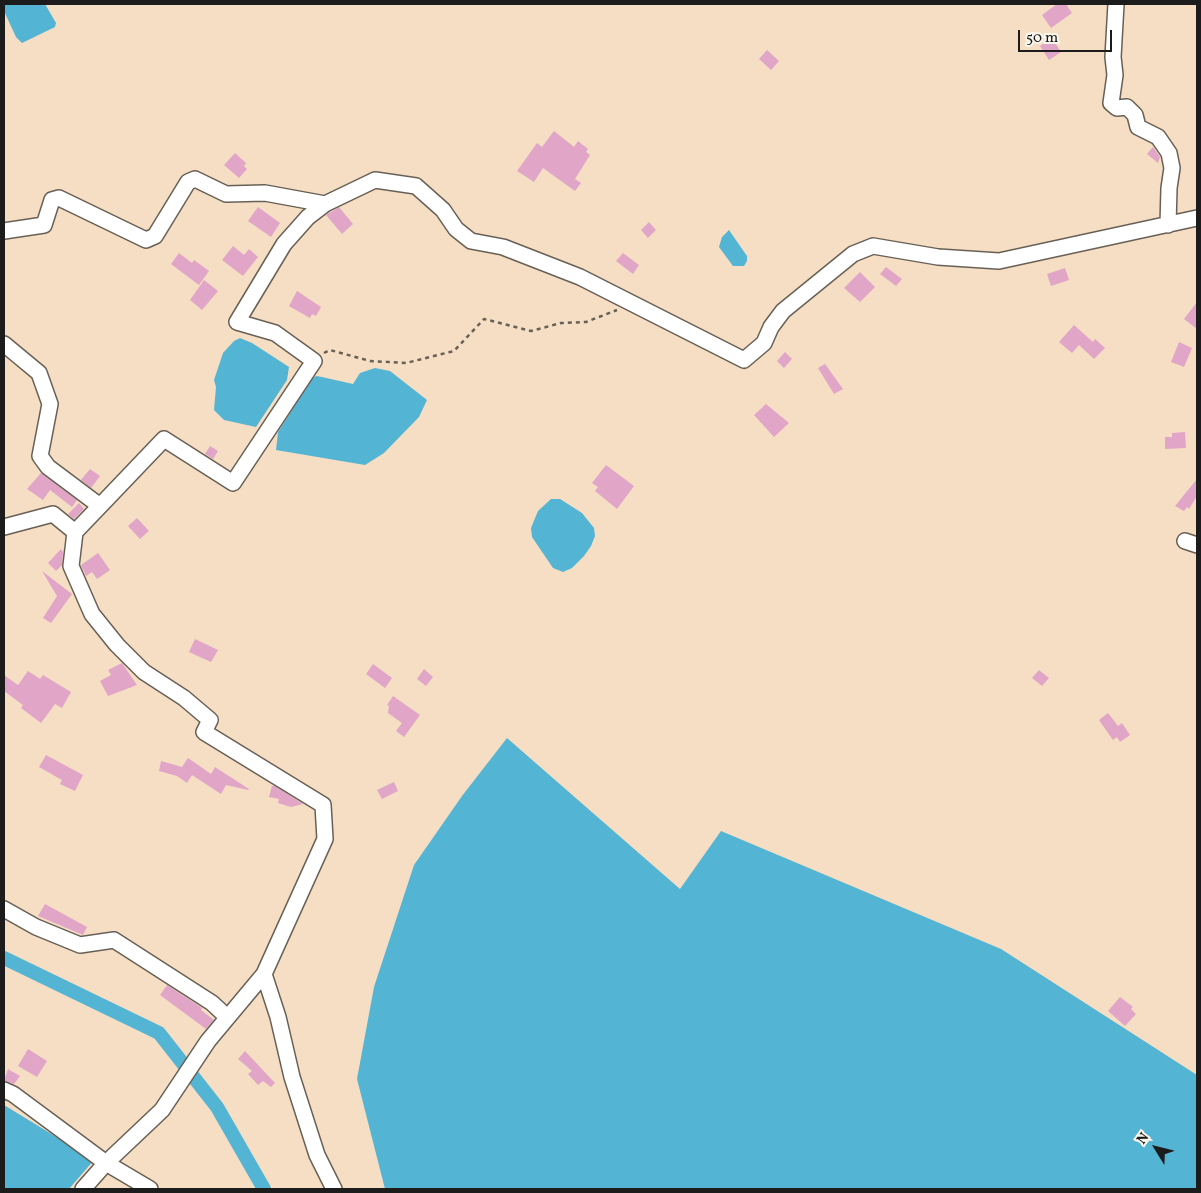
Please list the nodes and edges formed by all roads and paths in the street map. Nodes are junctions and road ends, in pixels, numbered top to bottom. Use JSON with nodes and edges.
{"nodes":[{"id":1,"x":1116,"y":4,"type":"edge"},
{"id":2,"x":325,"y":204,"type":"junction"},
{"id":3,"x":1197,"y":218,"type":"edge"},
{"id":4,"x":1168,"y":225,"type":"junction"},
{"id":5,"x":4,"y":231,"type":"edge"},
{"id":6,"x":635,"y":303,"type":"junction"},
{"id":7,"x":4,"y":344,"type":"edge"},
{"id":8,"x":314,"y":361,"type":"junction"},
{"id":9,"x":100,"y":506,"type":"junction"},
{"id":10,"x":4,"y":527,"type":"edge"},
{"id":11,"x":75,"y":532,"type":"junction"},
{"id":12,"x":4,"y":909,"type":"edge"},
{"id":13,"x":264,"y":974,"type":"junction"},
{"id":14,"x":227,"y":1017,"type":"junction"},
{"id":15,"x":4,"y":1090,"type":"edge"},
{"id":16,"x":106,"y":1164,"type":"junction"},
{"id":17,"x":83,"y":1189,"type":"edge"},
{"id":18,"x":150,"y":1189,"type":"edge"},
{"id":19,"x":334,"y":1189,"type":"edge"}],
"edges":[{"from":1,"to":4,"type":"street"},
{"from":2,"to":5,"type":"street"},
{"from":2,"to":6,"type":"street"},
{"from":2,"to":8,"type":"street"},
{"from":3,"to":4,"type":"street"},
{"from":4,"to":6,"type":"street"},
{"from":6,"to":8,"type":"path"},
{"from":7,"to":9,"type":"street"},
{"from":8,"to":9,"type":"street"},
{"from":9,"to":11,"type":"street"},
{"from":10,"to":11,"type":"street"},
{"from":11,"to":13,"type":"street"},
{"from":12,"to":14,"type":"street"},
{"from":13,"to":14,"type":"street"},
{"from":13,"to":19,"type":"street"},
{"from":14,"to":16,"type":"street"},
{"from":15,"to":16,"type":"street"},
{"from":16,"to":17,"type":"street"},
{"from":16,"to":18,"type":"street"}]}
